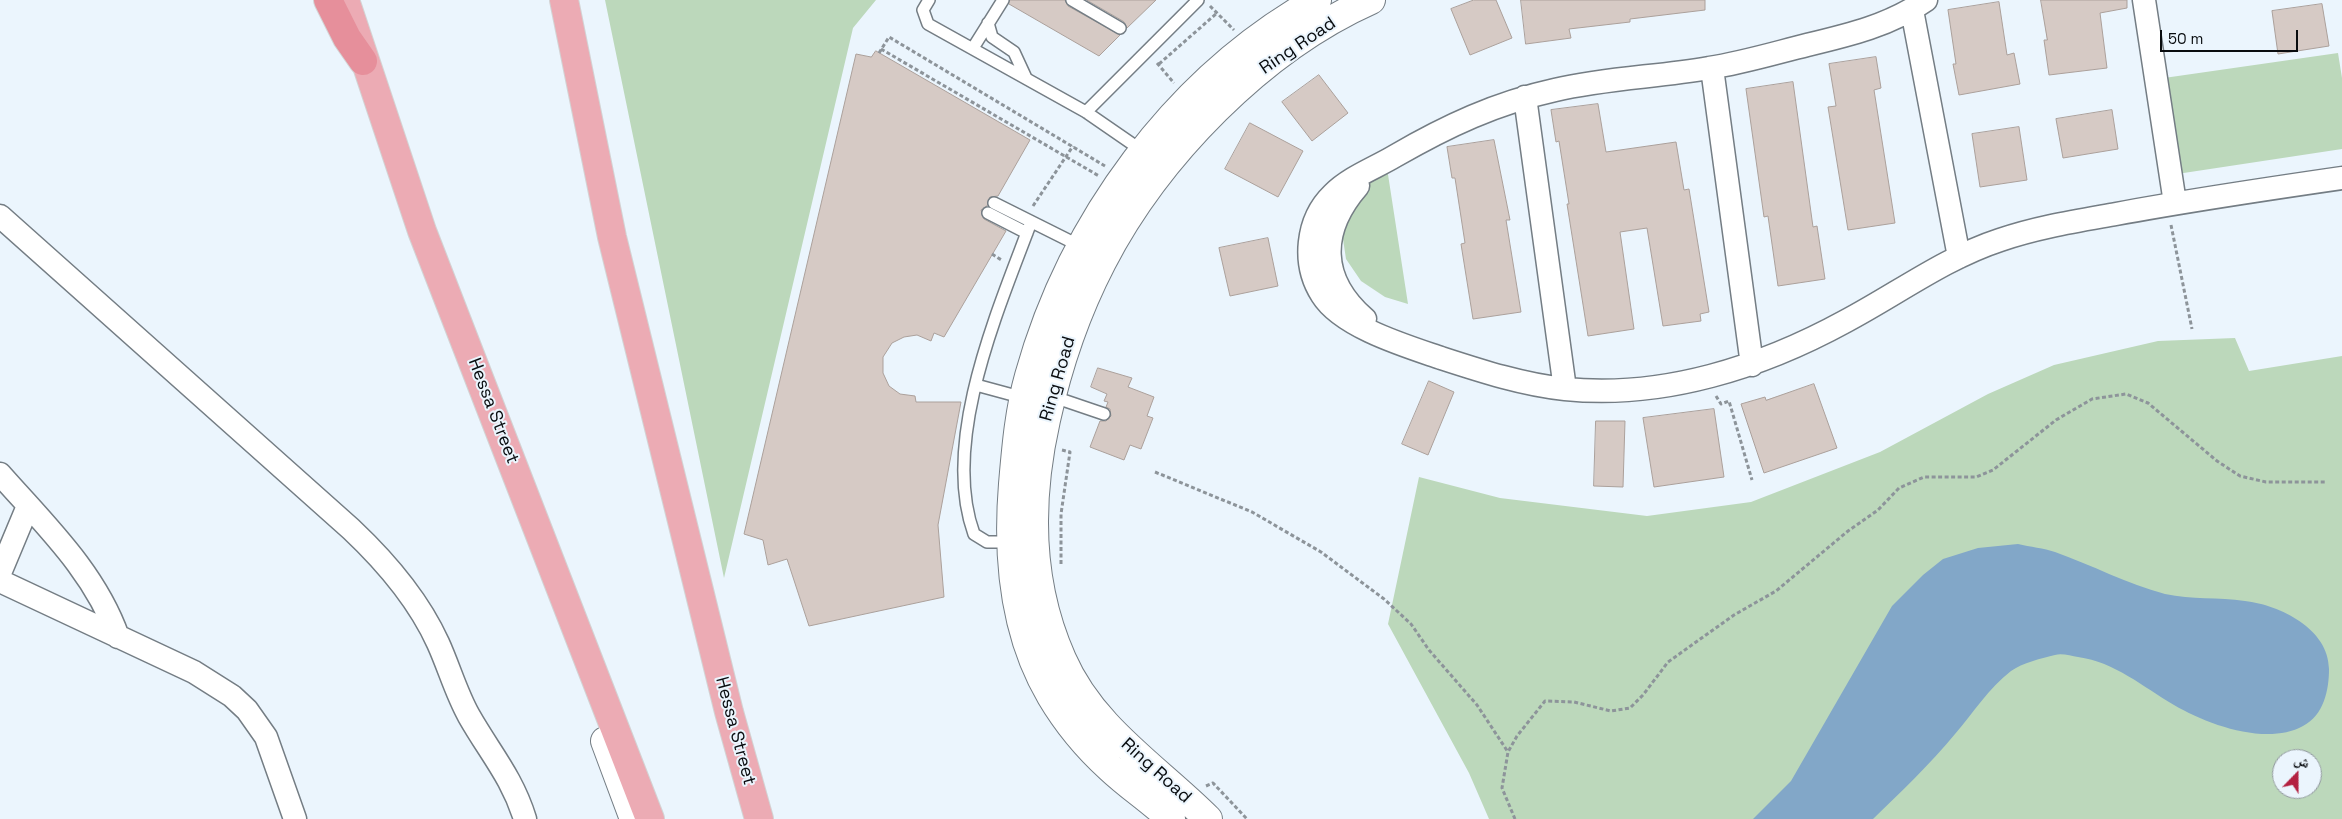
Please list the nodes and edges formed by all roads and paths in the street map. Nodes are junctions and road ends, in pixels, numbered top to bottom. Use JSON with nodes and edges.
{"nodes":[{"id":1,"x":328,"y":0,"type":"edge"},
{"id":2,"x":345,"y":0,"type":"edge"},
{"id":3,"x":564,"y":0,"type":"edge"},
{"id":4,"x":929,"y":0,"type":"edge"},
{"id":5,"x":1003,"y":0,"type":"edge"},
{"id":6,"x":1072,"y":0,"type":"edge"},
{"id":7,"x":1198,"y":0,"type":"edge"},
{"id":8,"x":1205,"y":0,"type":"edge"},
{"id":9,"x":1317,"y":0,"type":"edge"},
{"id":10,"x":1371,"y":0,"type":"edge"},
{"id":11,"x":2144,"y":0,"type":"edge"},
{"id":12,"x":1919,"y":5,"type":"edge"},
{"id":13,"x":1217,"y":13,"type":"junction"},
{"id":14,"x":988,"y":23,"type":"junction"},
{"id":15,"x":1120,"y":28,"type":"dead end"},
{"id":16,"x":1249,"y":46,"type":"junction"},
{"id":17,"x":972,"y":48,"type":"junction"},
{"id":18,"x":1148,"y":51,"type":"junction"},
{"id":19,"x":364,"y":61,"type":"junction"},
{"id":20,"x":1159,"y":64,"type":"junction"},
{"id":21,"x":1712,"y":68,"type":"junction"},
{"id":22,"x":1026,"y":78,"type":"junction"},
{"id":23,"x":1524,"y":97,"type":"junction"},
{"id":24,"x":1188,"y":101,"type":"junction"},
{"id":25,"x":1086,"y":112,"type":"junction"},
{"id":26,"x":1144,"y":152,"type":"junction"},
{"id":27,"x":2342,"y":178,"type":"edge"},
{"id":28,"x":1121,"y":183,"type":"junction"},
{"id":29,"x":2175,"y":203,"type":"junction"},
{"id":30,"x":991,"y":208,"type":"dead end"},
{"id":31,"x":0,"y":216,"type":"edge"},
{"id":32,"x":2164,"y":226,"type":"dead end"},
{"id":33,"x":1029,"y":227,"type":"junction"},
{"id":34,"x":1080,"y":246,"type":"junction"},
{"id":35,"x":1959,"y":257,"type":"junction"},
{"id":36,"x":2192,"y":329,"type":"dead end"},
{"id":37,"x":1752,"y":364,"type":"junction"},
{"id":38,"x":1706,"y":378,"type":"junction"},
{"id":39,"x":976,"y":386,"type":"junction"},
{"id":40,"x":1565,"y":389,"type":"junction"},
{"id":41,"x":1051,"y":396,"type":"junction"},
{"id":42,"x":1024,"y":398,"type":"junction"},
{"id":43,"x":1104,"y":414,"type":"dead end"},
{"id":44,"x":1040,"y":447,"type":"junction"},
{"id":45,"x":1154,"y":472,"type":"dead end"},
{"id":46,"x":0,"y":474,"type":"edge"},
{"id":47,"x":1752,"y":480,"type":"dead end"},
{"id":48,"x":2327,"y":482,"type":"dead end"},
{"id":49,"x":28,"y":506,"type":"junction"},
{"id":50,"x":1011,"y":542,"type":"junction"},
{"id":51,"x":1061,"y":572,"type":"dead end"},
{"id":52,"x":0,"y":573,"type":"edge"},
{"id":53,"x":0,"y":581,"type":"edge"},
{"id":54,"x":573,"y":616,"type":"junction"},
{"id":55,"x":118,"y":636,"type":"junction"},
{"id":56,"x":1508,"y":752,"type":"junction"},
{"id":57,"x":1197,"y":783,"type":"dead end"},
{"id":58,"x":295,"y":819,"type":"edge"},
{"id":59,"x":525,"y":819,"type":"edge"},
{"id":60,"x":634,"y":819,"type":"edge"},
{"id":61,"x":650,"y":819,"type":"edge"},
{"id":62,"x":759,"y":819,"type":"edge"},
{"id":63,"x":1171,"y":819,"type":"edge"},
{"id":64,"x":1208,"y":819,"type":"edge"},
{"id":65,"x":1247,"y":819,"type":"edge"},
{"id":66,"x":1514,"y":819,"type":"edge"}],
"edges":[{"from":1,"to":19,"type":"highway"},
{"from":2,"to":19,"type":"main road","name":"Hessa Street"},
{"from":3,"to":62,"type":"main road","name":"Hessa Street"},
{"from":4,"to":17,"type":"lane"},
{"from":5,"to":14,"type":"lane"},
{"from":6,"to":15,"type":"lane"},
{"from":7,"to":18,"type":"lane"},
{"from":8,"to":13,"type":"path"},
{"from":9,"to":16,"type":"street","name":"Ring Road"},
{"from":10,"to":41,"type":"street","name":"Ring Road"},
{"from":11,"to":29,"type":"street"},
{"from":12,"to":21,"type":"street"},
{"from":12,"to":35,"type":"street"},
{"from":13,"to":16,"type":"path"},
{"from":13,"to":20,"type":"path"},
{"from":14,"to":17,"type":"lane"},
{"from":14,"to":22,"type":"lane"},
{"from":16,"to":24,"type":"street","name":"Ring Road"},
{"from":17,"to":22,"type":"lane"},
{"from":18,"to":20,"type":"path"},
{"from":18,"to":25,"type":"lane"},
{"from":19,"to":54,"type":"main road","name":"Hessa Street"},
{"from":20,"to":24,"type":"path"},
{"from":21,"to":23,"type":"street"},
{"from":21,"to":37,"type":"street"},
{"from":22,"to":25,"type":"lane"},
{"from":23,"to":40,"type":"street"},
{"from":23,"to":40,"type":"street"},
{"from":24,"to":26,"type":"street","name":"Ring Road"},
{"from":25,"to":26,"type":"lane"},
{"from":26,"to":28,"type":"street","name":"Ring Road"},
{"from":27,"to":29,"type":"street"},
{"from":28,"to":28,"type":"path"},
{"from":28,"to":34,"type":"street","name":"Ring Road"},
{"from":29,"to":35,"type":"street"},
{"from":30,"to":33,"type":"lane"},
{"from":31,"to":59,"type":"street"},
{"from":32,"to":36,"type":"path"},
{"from":33,"to":34,"type":"lane"},
{"from":33,"to":39,"type":"lane"},
{"from":34,"to":42,"type":"street","name":"Ring Road"},
{"from":35,"to":37,"type":"street"},
{"from":37,"to":38,"type":"street"},
{"from":38,"to":40,"type":"street"},
{"from":38,"to":47,"type":"path"},
{"from":39,"to":42,"type":"lane"},
{"from":39,"to":50,"type":"lane"},
{"from":41,"to":43,"type":"lane"},
{"from":41,"to":44,"type":"street","name":"Ring Road"},
{"from":42,"to":50,"type":"street","name":"Ring Road"},
{"from":44,"to":51,"type":"path"},
{"from":44,"to":64,"type":"street","name":"Ring Road"},
{"from":45,"to":56,"type":"path"},
{"from":46,"to":49,"type":"street"},
{"from":48,"to":56,"type":"path"},
{"from":49,"to":52,"type":"street"},
{"from":49,"to":55,"type":"street"},
{"from":50,"to":63,"type":"street","name":"Ring Road"},
{"from":53,"to":55,"type":"street"},
{"from":54,"to":60,"type":"street"},
{"from":54,"to":61,"type":"main road","name":"Hessa Street"},
{"from":55,"to":58,"type":"street"},
{"from":56,"to":66,"type":"path"},
{"from":57,"to":65,"type":"path"}]}
